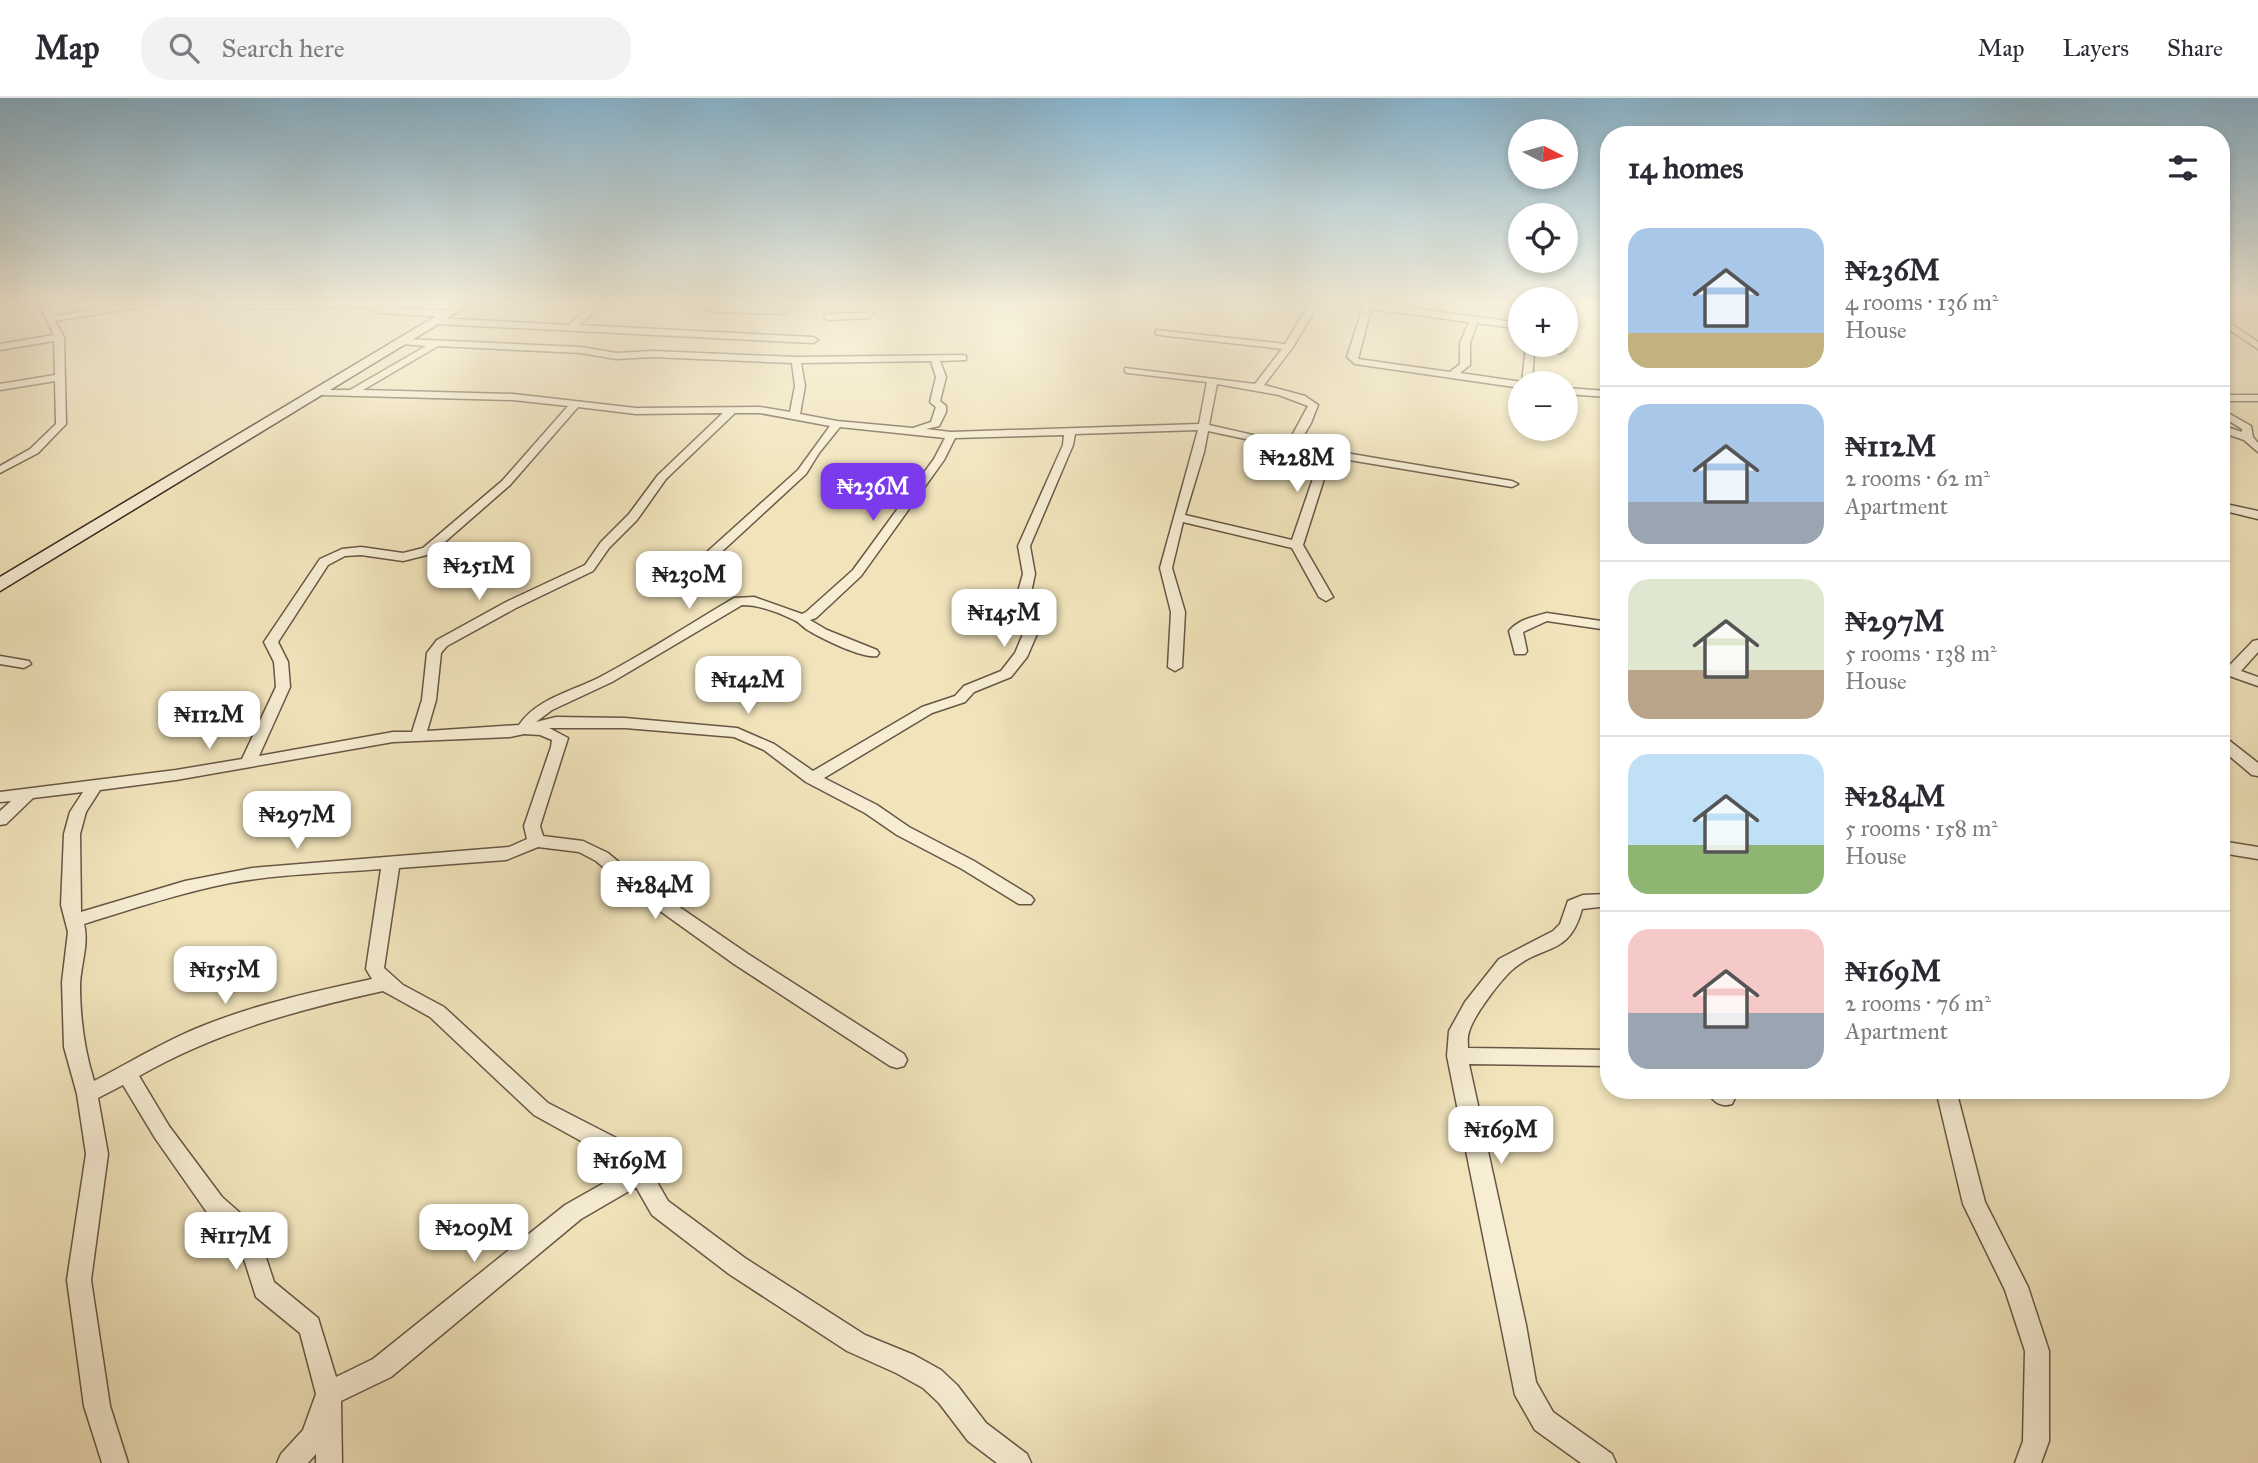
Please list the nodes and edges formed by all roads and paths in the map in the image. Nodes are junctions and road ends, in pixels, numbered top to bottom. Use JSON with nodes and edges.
{"nodes":[{"id":1,"x":60,"y":365,"type":"edge"},
{"id":2,"x":366,"y":365,"type":"edge"},
{"id":3,"x":400,"y":365,"type":"edge"},
{"id":4,"x":797,"y":365,"type":"edge"},
{"id":5,"x":937,"y":365,"type":"edge"},
{"id":6,"x":1274,"y":365,"type":"edge"},
{"id":7,"x":1382,"y":365,"type":"edge"},
{"id":8,"x":1465,"y":365,"type":"edge"},
{"id":9,"x":1128,"y":370,"type":"dead end"},
{"id":10,"x":1452,"y":374,"type":"junction"},
{"id":11,"x":60,"y":377,"type":"junction"},
{"id":12,"x":1212,"y":382,"type":"junction"},
{"id":13,"x":1508,"y":383,"type":"edge"},
{"id":14,"x":0,"y":387,"type":"edge"},
{"id":15,"x":1256,"y":388,"type":"junction"},
{"id":16,"x":321,"y":391,"type":"junction"},
{"id":17,"x":355,"y":391,"type":"junction"},
{"id":18,"x":1578,"y":392,"type":"edge"},
{"id":19,"x":1600,"y":393,"type":"edge"},
{"id":20,"x":2230,"y":397,"type":"edge"},
{"id":21,"x":2258,"y":398,"type":"edge"},
{"id":22,"x":576,"y":404,"type":"junction"},
{"id":23,"x":732,"y":411,"type":"junction"},
{"id":24,"x":795,"y":415,"type":"junction"},
{"id":25,"x":2230,"y":418,"type":"edge"},
{"id":26,"x":837,"y":424,"type":"junction"},
{"id":27,"x":1204,"y":427,"type":"junction"},
{"id":28,"x":909,"y":430,"type":"junction"},
{"id":29,"x":2230,"y":431,"type":"edge"},
{"id":30,"x":1070,"y":432,"type":"junction"},
{"id":31,"x":951,"y":435,"type":"junction"},
{"id":32,"x":2248,"y":438,"type":"junction"},
{"id":33,"x":1291,"y":447,"type":"junction"},
{"id":34,"x":2258,"y":449,"type":"edge"},
{"id":35,"x":1327,"y":452,"type":"junction"},
{"id":36,"x":0,"y":470,"type":"edge"},
{"id":37,"x":1512,"y":484,"type":"dead end"},
{"id":38,"x":2230,"y":509,"type":"edge"},
{"id":39,"x":2258,"y":515,"type":"edge"},
{"id":40,"x":1178,"y":517,"type":"junction"},
{"id":41,"x":1297,"y":545,"type":"junction"},
{"id":42,"x":712,"y":554,"type":"dead end"},
{"id":43,"x":0,"y":585,"type":"edge"},
{"id":44,"x":1326,"y":597,"type":"dead end"},
{"id":45,"x":802,"y":618,"type":"junction"},
{"id":46,"x":1600,"y":625,"type":"edge"},
{"id":47,"x":2258,"y":644,"type":"edge"},
{"id":48,"x":1520,"y":651,"type":"dead end"},
{"id":49,"x":872,"y":653,"type":"dead end"},
{"id":50,"x":0,"y":660,"type":"edge"},
{"id":51,"x":24,"y":664,"type":"dead end"},
{"id":52,"x":1175,"y":667,"type":"dead end"},
{"id":53,"x":2230,"y":667,"type":"edge"},
{"id":54,"x":2230,"y":672,"type":"edge"},
{"id":55,"x":2258,"y":682,"type":"edge"},
{"id":56,"x":524,"y":729,"type":"junction"},
{"id":57,"x":418,"y":736,"type":"junction"},
{"id":58,"x":2230,"y":748,"type":"edge"},
{"id":59,"x":248,"y":762,"type":"junction"},
{"id":60,"x":2258,"y":771,"type":"edge"},
{"id":61,"x":812,"y":778,"type":"junction"},
{"id":62,"x":96,"y":784,"type":"junction"},
{"id":63,"x":27,"y":794,"type":"junction"},
{"id":64,"x":0,"y":797,"type":"edge"},
{"id":65,"x":0,"y":820,"type":"edge"},
{"id":66,"x":536,"y":841,"type":"junction"},
{"id":67,"x":2230,"y":848,"type":"edge"},
{"id":68,"x":2258,"y":853,"type":"edge"},
{"id":69,"x":391,"y":863,"type":"junction"},
{"id":70,"x":1025,"y":900,"type":"dead end"},
{"id":71,"x":1600,"y":900,"type":"edge"},
{"id":72,"x":75,"y":920,"type":"junction"},
{"id":73,"x":386,"y":983,"type":"junction"},
{"id":74,"x":1457,"y":1056,"type":"junction"},
{"id":75,"x":1600,"y":1058,"type":"edge"},
{"id":76,"x":897,"y":1060,"type":"dead end"},
{"id":77,"x":127,"y":1075,"type":"junction"},
{"id":78,"x":87,"y":1094,"type":"junction"},
{"id":79,"x":1948,"y":1099,"type":"edge"},
{"id":80,"x":641,"y":1173,"type":"junction"},
{"id":81,"x":328,"y":1394,"type":"junction"},
{"id":82,"x":115,"y":1463,"type":"edge"},
{"id":83,"x":290,"y":1463,"type":"edge"},
{"id":84,"x":329,"y":1463,"type":"edge"},
{"id":85,"x":1018,"y":1463,"type":"edge"},
{"id":86,"x":1604,"y":1463,"type":"edge"},
{"id":87,"x":2028,"y":1463,"type":"edge"}],
"edges":[{"from":1,"to":11,"type":"street"},
{"from":2,"to":16,"type":"main road"},
{"from":3,"to":17,"type":"street"},
{"from":4,"to":24,"type":"street"},
{"from":5,"to":28,"type":"street"},
{"from":6,"to":15,"type":"street"},
{"from":7,"to":10,"type":"street"},
{"from":8,"to":10,"type":"street"},
{"from":9,"to":12,"type":"street"},
{"from":10,"to":13,"type":"street"},
{"from":11,"to":14,"type":"street"},
{"from":11,"to":36,"type":"street"},
{"from":12,"to":15,"type":"street"},
{"from":12,"to":27,"type":"street"},
{"from":15,"to":33,"type":"street"},
{"from":16,"to":17,"type":"street"},
{"from":16,"to":43,"type":"main road"},
{"from":17,"to":22,"type":"street"},
{"from":18,"to":19,"type":"street"},
{"from":20,"to":21,"type":"street"},
{"from":22,"to":23,"type":"street"},
{"from":22,"to":59,"type":"street"},
{"from":23,"to":24,"type":"street"},
{"from":23,"to":57,"type":"street"},
{"from":24,"to":26,"type":"street"},
{"from":25,"to":32,"type":"street"},
{"from":26,"to":28,"type":"street"},
{"from":26,"to":42,"type":"street"},
{"from":27,"to":30,"type":"street"},
{"from":27,"to":33,"type":"street"},
{"from":27,"to":40,"type":"street"},
{"from":28,"to":31,"type":"street"},
{"from":29,"to":32,"type":"street"},
{"from":30,"to":31,"type":"street"},
{"from":30,"to":61,"type":"street"},
{"from":31,"to":45,"type":"street"},
{"from":32,"to":34,"type":"street"},
{"from":33,"to":35,"type":"street"},
{"from":35,"to":37,"type":"street"},
{"from":35,"to":41,"type":"street"},
{"from":38,"to":39,"type":"street"},
{"from":40,"to":41,"type":"street"},
{"from":40,"to":52,"type":"street"},
{"from":41,"to":44,"type":"street"},
{"from":45,"to":49,"type":"street"},
{"from":45,"to":56,"type":"street"},
{"from":46,"to":48,"type":"street"},
{"from":47,"to":53,"type":"street"},
{"from":50,"to":51,"type":"street"},
{"from":54,"to":55,"type":"street"},
{"from":56,"to":57,"type":"street"},
{"from":56,"to":61,"type":"street"},
{"from":56,"to":66,"type":"street"},
{"from":57,"to":59,"type":"street"},
{"from":58,"to":60,"type":"street"},
{"from":59,"to":62,"type":"street"},
{"from":61,"to":70,"type":"street"},
{"from":62,"to":63,"type":"street"},
{"from":62,"to":72,"type":"street"},
{"from":63,"to":64,"type":"street"},
{"from":63,"to":65,"type":"street"},
{"from":66,"to":69,"type":"street"},
{"from":66,"to":76,"type":"street"},
{"from":67,"to":68,"type":"street"},
{"from":69,"to":72,"type":"street"},
{"from":69,"to":73,"type":"street"},
{"from":71,"to":74,"type":"street"},
{"from":72,"to":78,"type":"street"},
{"from":73,"to":77,"type":"street"},
{"from":73,"to":80,"type":"street"},
{"from":74,"to":75,"type":"street"},
{"from":74,"to":86,"type":"street"},
{"from":77,"to":78,"type":"street"},
{"from":77,"to":81,"type":"street"},
{"from":78,"to":82,"type":"street"},
{"from":79,"to":87,"type":"street"},
{"from":80,"to":81,"type":"street"},
{"from":80,"to":85,"type":"street"},
{"from":81,"to":83,"type":"street"},
{"from":81,"to":84,"type":"street"}]}
